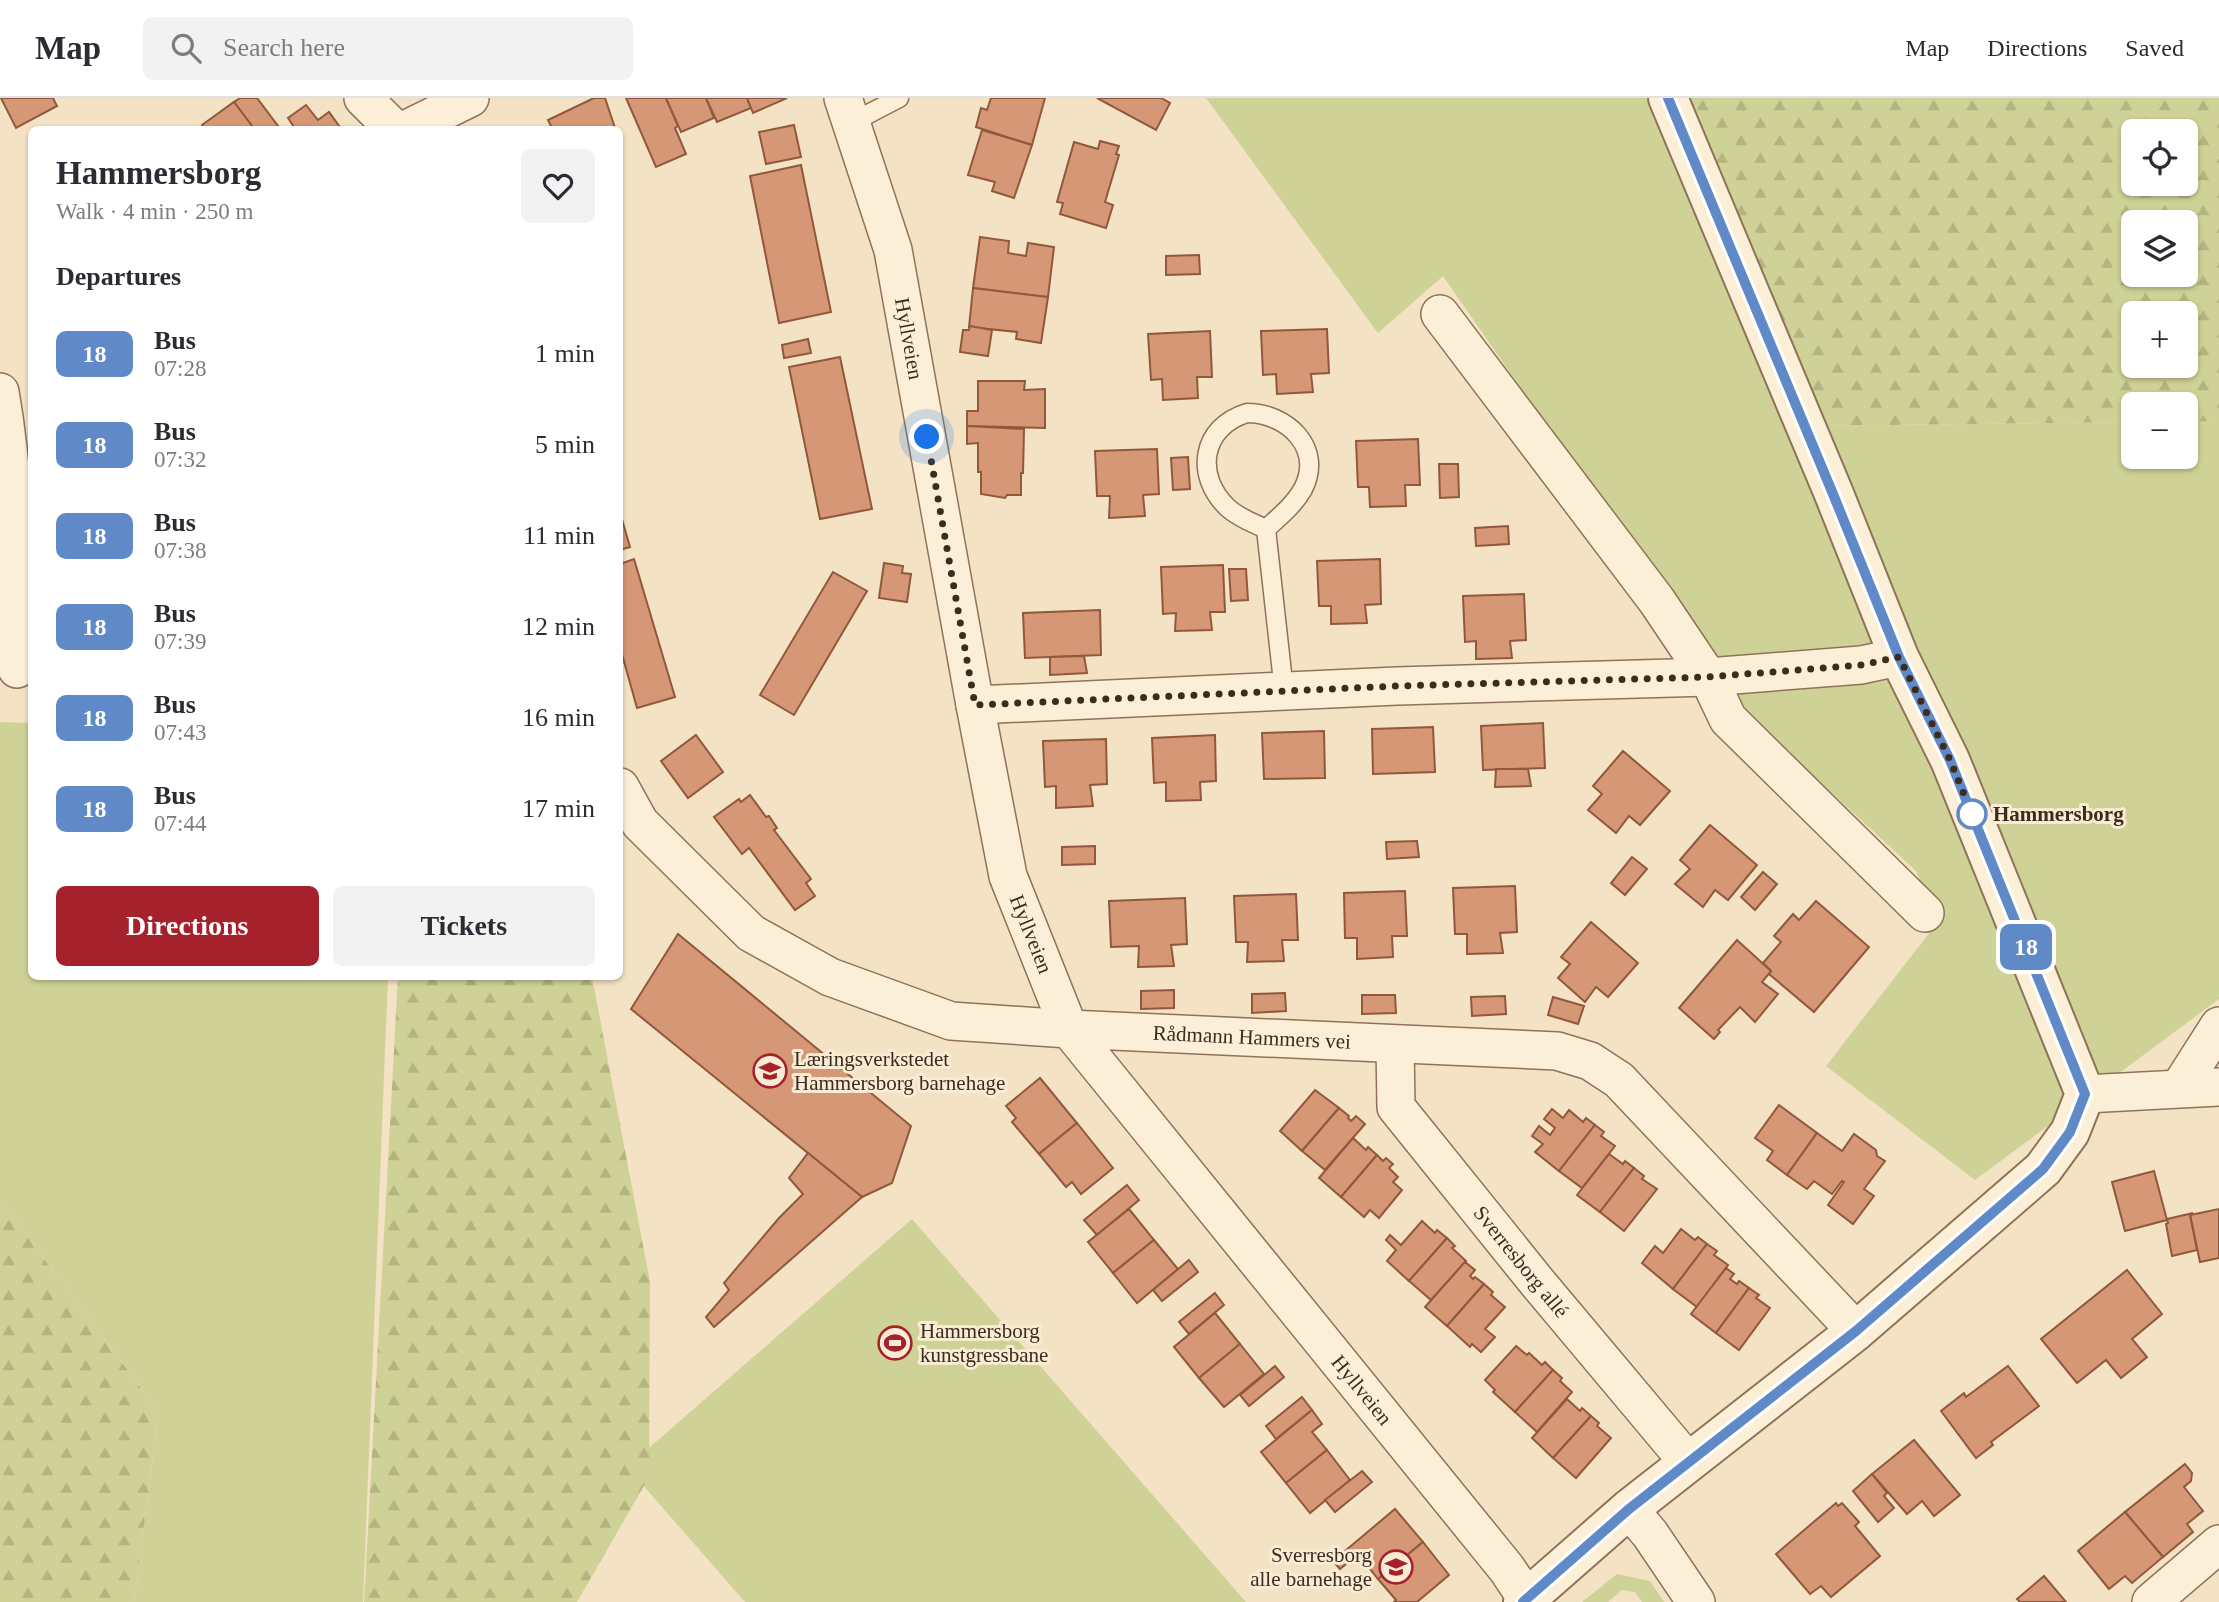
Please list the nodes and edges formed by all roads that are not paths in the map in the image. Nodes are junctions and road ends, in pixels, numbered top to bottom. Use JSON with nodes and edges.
{"nodes":[{"id":1,"x":363,"y":98,"type":"edge"},
{"id":2,"x":470,"y":98,"type":"edge"},
{"id":3,"x":900,"y":98,"type":"edge"},
{"id":4,"x":1668,"y":98,"type":"edge"},
{"id":5,"x":847,"y":111,"type":"edge"},
{"id":6,"x":391,"y":126,"type":"edge"},
{"id":7,"x":413,"y":126,"type":"edge"},
{"id":8,"x":1440,"y":314,"type":"dead end"},
{"id":9,"x":0,"y":392,"type":"edge"},
{"id":10,"x":1266,"y":529,"type":"junction"},
{"id":11,"x":1899,"y":657,"type":"junction"},
{"id":12,"x":17,"y":669,"type":"dead end"},
{"id":13,"x":1708,"y":677,"type":"junction"},
{"id":14,"x":1284,"y":691,"type":"junction"},
{"id":15,"x":975,"y":705,"type":"junction"},
{"id":16,"x":623,"y":792,"type":"edge"},
{"id":17,"x":1925,"y":913,"type":"dead end"},
{"id":18,"x":2219,"y":1026,"type":"edge"},
{"id":19,"x":1069,"y":1029,"type":"junction"},
{"id":20,"x":1395,"y":1045,"type":"junction"},
{"id":21,"x":2180,"y":1087,"type":"junction"},
{"id":22,"x":2219,"y":1087,"type":"edge"},
{"id":23,"x":2085,"y":1094,"type":"junction"},
{"id":24,"x":1856,"y":1331,"type":"junction"},
{"id":25,"x":1688,"y":1462,"type":"junction"},
{"id":26,"x":1629,"y":1509,"type":"junction"},
{"id":27,"x":2219,"y":1544,"type":"edge"},
{"id":28,"x":1526,"y":1601,"type":"edge"},
{"id":29,"x":1696,"y":1602,"type":"edge"},
{"id":30,"x":2151,"y":1602,"type":"edge"}],
"edges":[{"from":1,"to":6,"type":"street"},
{"from":2,"to":7,"type":"street"},
{"from":3,"to":5,"type":"lane","name":"Hyllveien"},
{"from":4,"to":11,"type":"street"},
{"from":5,"to":15,"type":"street","name":"Hyllveien"},
{"from":8,"to":13,"type":"street"},
{"from":9,"to":12,"type":"street"},
{"from":10,"to":10,"type":"lane"},
{"from":10,"to":14,"type":"lane"},
{"from":11,"to":13,"type":"street"},
{"from":11,"to":23,"type":"street"},
{"from":13,"to":14,"type":"street"},
{"from":13,"to":17,"type":"street"},
{"from":14,"to":15,"type":"street"},
{"from":15,"to":19,"type":"street","name":"Hyllveien"},
{"from":16,"to":19,"type":"street","name":"Rådmann Hammers vei"},
{"from":18,"to":21,"type":"street"},
{"from":19,"to":20,"type":"street","name":"Rådmann Hammers vei"},
{"from":19,"to":28,"type":"street","name":"Hyllveien"},
{"from":20,"to":24,"type":"street","name":"Rådmann Hammers vei"},
{"from":20,"to":25,"type":"street","name":"Sverresborg allé"},
{"from":21,"to":22,"type":"street"},
{"from":21,"to":23,"type":"street"},
{"from":23,"to":24,"type":"street"},
{"from":24,"to":25,"type":"street"},
{"from":25,"to":26,"type":"street"},
{"from":26,"to":28,"type":"street"},
{"from":26,"to":29,"type":"street"},
{"from":27,"to":30,"type":"street"}]}
